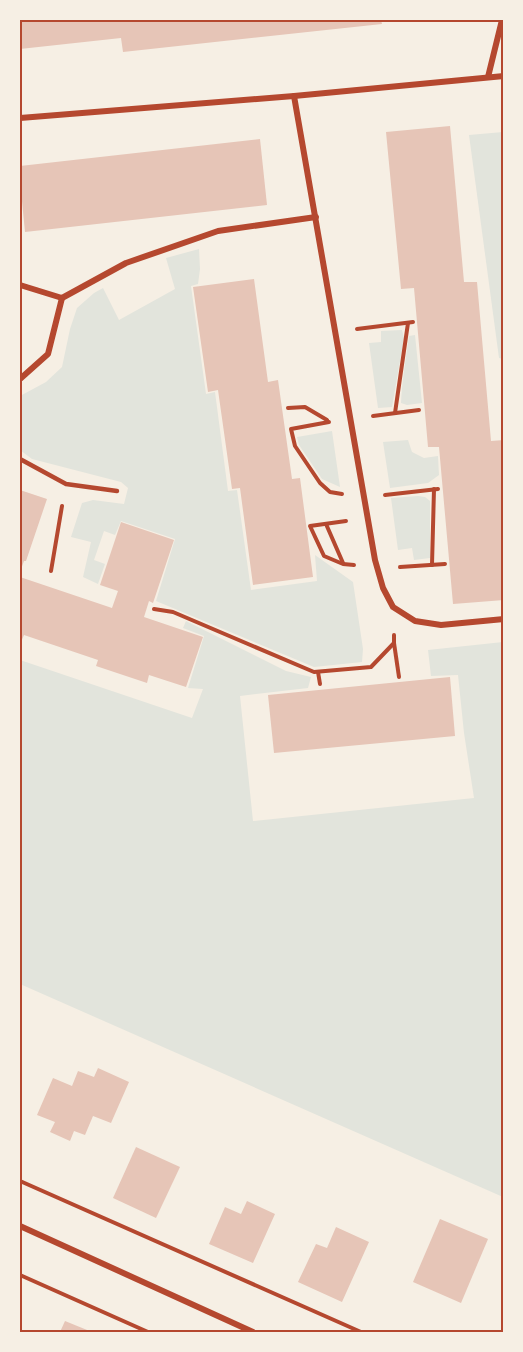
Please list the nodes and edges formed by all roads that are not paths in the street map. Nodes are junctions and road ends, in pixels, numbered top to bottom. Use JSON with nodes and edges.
{"nodes":[{"id":1,"x":502,"y":20,"type":"edge"},
{"id":2,"x":504,"y":76,"type":"edge"},
{"id":3,"x":488,"y":77,"type":"junction"},
{"id":4,"x":294,"y":96,"type":"junction"},
{"id":5,"x":20,"y":118,"type":"edge"},
{"id":6,"x":316,"y":217,"type":"junction"},
{"id":7,"x":20,"y":285,"type":"edge"},
{"id":8,"x":62,"y":298,"type":"junction"},
{"id":9,"x":20,"y":379,"type":"edge"},
{"id":10,"x":20,"y":459,"type":"edge"},
{"id":11,"x":117,"y":491,"type":"dead end"},
{"id":12,"x":504,"y":619,"type":"edge"},
{"id":13,"x":20,"y":1226,"type":"edge"},
{"id":14,"x":253,"y":1332,"type":"edge"}],
"edges":[{"from":1,"to":3,"type":"street"},
{"from":2,"to":3,"type":"street"},
{"from":3,"to":4,"type":"street"},
{"from":4,"to":5,"type":"street"},
{"from":4,"to":6,"type":"street"},
{"from":6,"to":8,"type":"street"},
{"from":6,"to":12,"type":"street"},
{"from":7,"to":8,"type":"street"},
{"from":8,"to":9,"type":"street"},
{"from":10,"to":11,"type":"lane"},
{"from":13,"to":14,"type":"street"}]}
